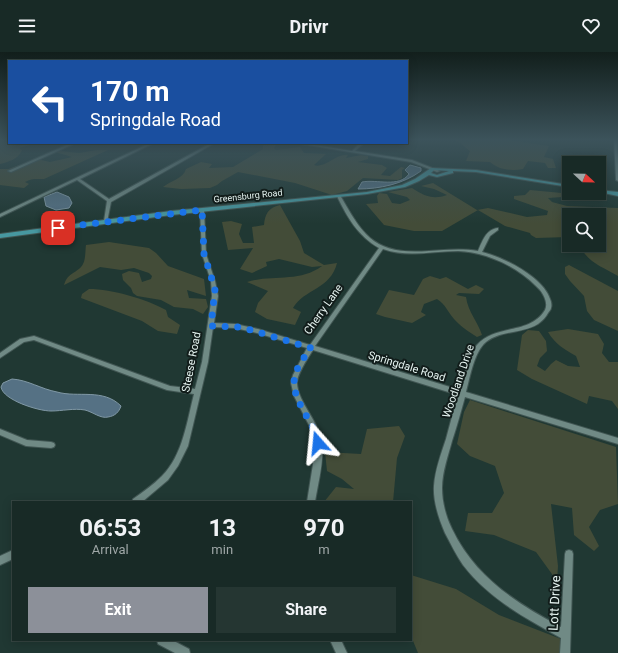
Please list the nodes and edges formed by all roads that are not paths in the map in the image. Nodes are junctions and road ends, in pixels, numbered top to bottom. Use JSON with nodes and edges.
{"nodes":[{"id":1,"x":17,"y":168,"type":"edge"},
{"id":2,"x":101,"y":168,"type":"edge"},
{"id":3,"x":168,"y":168,"type":"edge"},
{"id":4,"x":425,"y":168,"type":"edge"},
{"id":5,"x":617,"y":168,"type":"edge"},
{"id":6,"x":429,"y":170,"type":"junction"},
{"id":7,"x":10,"y":171,"type":"dead end"},
{"id":8,"x":454,"y":171,"type":"junction"},
{"id":9,"x":440,"y":172,"type":"junction"},
{"id":10,"x":433,"y":176,"type":"junction"},
{"id":11,"x":422,"y":177,"type":"junction"},
{"id":12,"x":78,"y":179,"type":"junction"},
{"id":13,"x":618,"y":180,"type":"edge"},
{"id":14,"x":562,"y":185,"type":"edge"},
{"id":15,"x":606,"y":192,"type":"edge"},
{"id":16,"x":618,"y":194,"type":"edge"},
{"id":17,"x":339,"y":196,"type":"junction"},
{"id":18,"x":109,"y":201,"type":"junction"},
{"id":19,"x":202,"y":210,"type":"junction"},
{"id":20,"x":0,"y":216,"type":"edge"},
{"id":21,"x":106,"y":221,"type":"junction"},
{"id":22,"x":496,"y":229,"type":"dead end"},
{"id":23,"x":0,"y":236,"type":"edge"},
{"id":24,"x":381,"y":248,"type":"junction"},
{"id":25,"x":479,"y":253,"type":"junction"},
{"id":26,"x":211,"y":326,"type":"junction"},
{"id":27,"x":311,"y":348,"type":"junction"},
{"id":28,"x":0,"y":356,"type":"edge"},
{"id":29,"x":198,"y":392,"type":"junction"},
{"id":30,"x":463,"y":393,"type":"junction"},
{"id":31,"x":0,"y":432,"type":"edge"},
{"id":32,"x":618,"y":441,"type":"edge"},
{"id":33,"x":50,"y":445,"type":"dead end"},
{"id":34,"x":137,"y":501,"type":"edge"},
{"id":35,"x":311,"y":501,"type":"edge"},
{"id":36,"x":569,"y":554,"type":"dead end"},
{"id":37,"x":12,"y":555,"type":"edge"},
{"id":38,"x":0,"y":561,"type":"edge"},
{"id":39,"x":566,"y":635,"type":"junction"},
{"id":40,"x":164,"y":641,"type":"edge"},
{"id":41,"x":336,"y":641,"type":"edge"},
{"id":42,"x":185,"y":653,"type":"edge"},
{"id":43,"x":342,"y":653,"type":"edge"},
{"id":44,"x":565,"y":653,"type":"edge"}],
"edges":[{"from":1,"to":7,"type":"street"},
{"from":2,"to":12,"type":"street"},
{"from":3,"to":18,"type":"street"},
{"from":4,"to":6,"type":"street"},
{"from":5,"to":13,"type":"street"},
{"from":6,"to":8,"type":"main road"},
{"from":6,"to":9,"type":"main road"},
{"from":6,"to":10,"type":"main road"},
{"from":6,"to":11,"type":"main road"},
{"from":8,"to":9,"type":"main road"},
{"from":8,"to":14,"type":"main road"},
{"from":9,"to":10,"type":"main road"},
{"from":10,"to":11,"type":"main road"},
{"from":11,"to":17,"type":"main road","name":"Greensburg Road"},
{"from":12,"to":18,"type":"street"},
{"from":12,"to":20,"type":"street"},
{"from":15,"to":16,"type":"main road"},
{"from":17,"to":19,"type":"main road","name":"Greensburg Road"},
{"from":17,"to":24,"type":"street","name":"Woodland Drive"},
{"from":18,"to":21,"type":"street"},
{"from":19,"to":21,"type":"main road","name":"Greensburg Road"},
{"from":19,"to":26,"type":"street","name":"Steese Road"},
{"from":21,"to":23,"type":"main road","name":"Greensburg Road"},
{"from":22,"to":25,"type":"street"},
{"from":24,"to":25,"type":"street","name":"Woodland Drive"},
{"from":24,"to":27,"type":"street","name":"Cherry Lane"},
{"from":25,"to":30,"type":"street","name":"Woodland Drive"},
{"from":26,"to":27,"type":"street","name":"Springdale Road"},
{"from":26,"to":29,"type":"street","name":"Steese Road"},
{"from":27,"to":30,"type":"street","name":"Springdale Road"},
{"from":27,"to":35,"type":"street","name":"Cherry Lane"},
{"from":28,"to":29,"type":"street"},
{"from":29,"to":34,"type":"street","name":"Steese Road"},
{"from":30,"to":32,"type":"street","name":"Springdale Road"},
{"from":30,"to":39,"type":"street","name":"Woodland Drive"},
{"from":31,"to":33,"type":"street"},
{"from":36,"to":39,"type":"street","name":"Lott Drive"},
{"from":37,"to":38,"type":"street"},
{"from":39,"to":44,"type":"street","name":"Lott Drive"},
{"from":40,"to":42,"type":"street"},
{"from":41,"to":43,"type":"street"}]}
